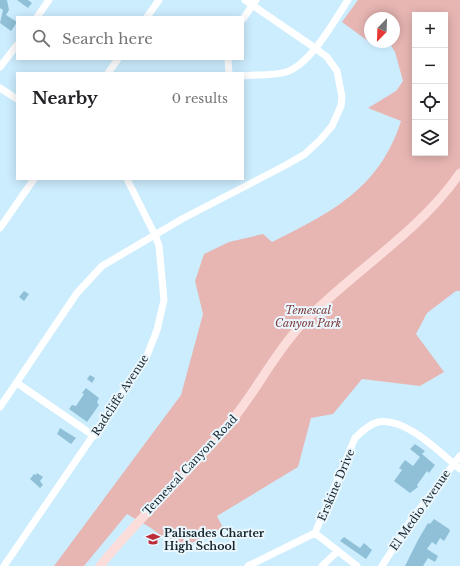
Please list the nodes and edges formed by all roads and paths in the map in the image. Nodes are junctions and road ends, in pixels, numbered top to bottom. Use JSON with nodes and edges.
{"nodes":[{"id":1,"x":48,"y":0,"type":"edge"},
{"id":2,"x":159,"y":0,"type":"edge"},
{"id":3,"x":245,"y":0,"type":"edge"},
{"id":4,"x":348,"y":0,"type":"edge"},
{"id":5,"x":254,"y":3,"type":"edge"},
{"id":6,"x":38,"y":16,"type":"edge"},
{"id":7,"x":148,"y":16,"type":"edge"},
{"id":8,"x":244,"y":18,"type":"edge"},
{"id":9,"x":16,"y":46,"type":"edge"},
{"id":10,"x":315,"y":48,"type":"junction"},
{"id":11,"x":117,"y":60,"type":"edge"},
{"id":12,"x":228,"y":60,"type":"edge"},
{"id":13,"x":0,"y":68,"type":"edge"},
{"id":14,"x":109,"y":72,"type":"edge"},
{"id":15,"x":229,"y":72,"type":"edge"},
{"id":16,"x":244,"y":76,"type":"edge"},
{"id":17,"x":0,"y":88,"type":"edge"},
{"id":18,"x":16,"y":98,"type":"edge"},
{"id":19,"x":460,"y":173,"type":"edge"},
{"id":20,"x":33,"y":180,"type":"edge"},
{"id":21,"x":127,"y":180,"type":"edge"},
{"id":22,"x":0,"y":228,"type":"edge"},
{"id":23,"x":155,"y":236,"type":"junction"},
{"id":24,"x":16,"y":383,"type":"junction"},
{"id":25,"x":0,"y":407,"type":"edge"},
{"id":26,"x":94,"y":436,"type":"junction"},
{"id":27,"x":460,"y":456,"type":"edge"},
{"id":28,"x":453,"y":463,"type":"junction"},
{"id":29,"x":460,"y":469,"type":"edge"},
{"id":30,"x":315,"y":533,"type":"junction"},
{"id":31,"x":338,"y":551,"type":"junction"},
{"id":32,"x":4,"y":566,"type":"edge"},
{"id":33,"x":100,"y":566,"type":"edge"},
{"id":34,"x":248,"y":566,"type":"edge"},
{"id":35,"x":322,"y":566,"type":"edge"},
{"id":36,"x":357,"y":566,"type":"edge"},
{"id":37,"x":382,"y":566,"type":"edge"}],
"edges":[{"from":1,"to":6,"type":"street"},
{"from":2,"to":7,"type":"street"},
{"from":3,"to":5,"type":"street"},
{"from":4,"to":10,"type":"street"},
{"from":5,"to":8,"type":"street"},
{"from":5,"to":10,"type":"street"},
{"from":9,"to":13,"type":"street"},
{"from":10,"to":16,"type":"street"},
{"from":10,"to":23,"type":"street"},
{"from":11,"to":14,"type":"street"},
{"from":12,"to":15,"type":"street"},
{"from":17,"to":18,"type":"street"},
{"from":19,"to":33,"type":"main road","name":"Temescal Canyon Road"},
{"from":20,"to":22,"type":"street"},
{"from":21,"to":23,"type":"street","name":"Radcliffe Avenue"},
{"from":23,"to":24,"type":"street"},
{"from":23,"to":26,"type":"street","name":"Radcliffe Avenue"},
{"from":24,"to":25,"type":"street"},
{"from":24,"to":26,"type":"street"},
{"from":26,"to":32,"type":"street","name":"Radcliffe Avenue"},
{"from":27,"to":28,"type":"street","name":"El Medio Avenue"},
{"from":28,"to":29,"type":"street"},
{"from":28,"to":30,"type":"street","name":"Erskine Drive"},
{"from":28,"to":37,"type":"street","name":"El Medio Avenue"},
{"from":30,"to":31,"type":"street"},
{"from":30,"to":34,"type":"street","name":"Erskine Drive"},
{"from":31,"to":35,"type":"street"},
{"from":31,"to":36,"type":"street"}]}
